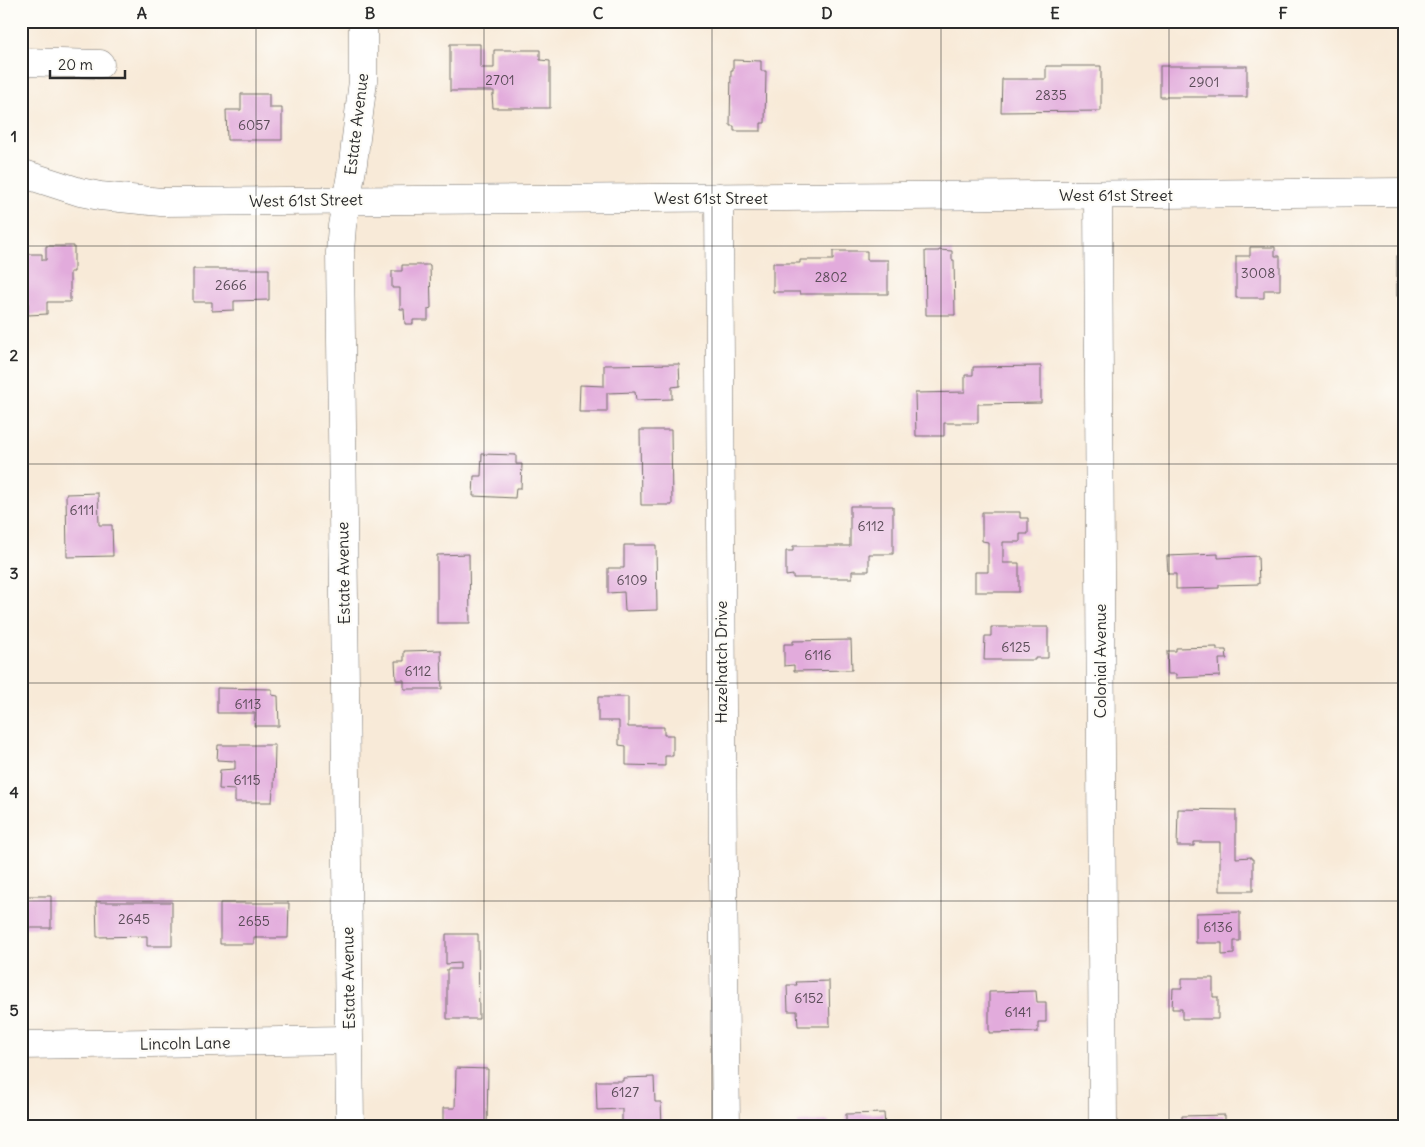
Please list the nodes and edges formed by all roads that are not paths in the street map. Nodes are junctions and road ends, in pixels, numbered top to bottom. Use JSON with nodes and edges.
{"nodes":[{"id":1,"x":363,"y":21,"type":"edge"},
{"id":2,"x":21,"y":62,"type":"edge"},
{"id":3,"x":100,"y":64,"type":"dead end"},
{"id":4,"x":21,"y":173,"type":"edge"},
{"id":5,"x":1404,"y":192,"type":"edge"},
{"id":6,"x":1098,"y":195,"type":"junction"},
{"id":7,"x":719,"y":198,"type":"junction"},
{"id":8,"x":346,"y":200,"type":"junction"},
{"id":9,"x":348,"y":1040,"type":"junction"},
{"id":10,"x":21,"y":1045,"type":"edge"},
{"id":11,"x":350,"y":1126,"type":"edge"},
{"id":12,"x":726,"y":1126,"type":"edge"},
{"id":13,"x":1103,"y":1126,"type":"edge"}],
"edges":[{"from":1,"to":8,"type":"street","name":"Estate Avenue"},
{"from":2,"to":3,"type":"street"},
{"from":4,"to":8,"type":"street","name":"West 61st Street"},
{"from":5,"to":6,"type":"street","name":"West 61st Street"},
{"from":6,"to":7,"type":"street","name":"West 61st Street"},
{"from":6,"to":13,"type":"street","name":"Colonial Avenue"},
{"from":7,"to":8,"type":"street","name":"West 61st Street"},
{"from":7,"to":12,"type":"street","name":"Hazelhatch Drive"},
{"from":8,"to":9,"type":"street","name":"Estate Avenue"},
{"from":9,"to":10,"type":"street","name":"Lincoln Lane"},
{"from":9,"to":11,"type":"street","name":"Estate Avenue"}]}
